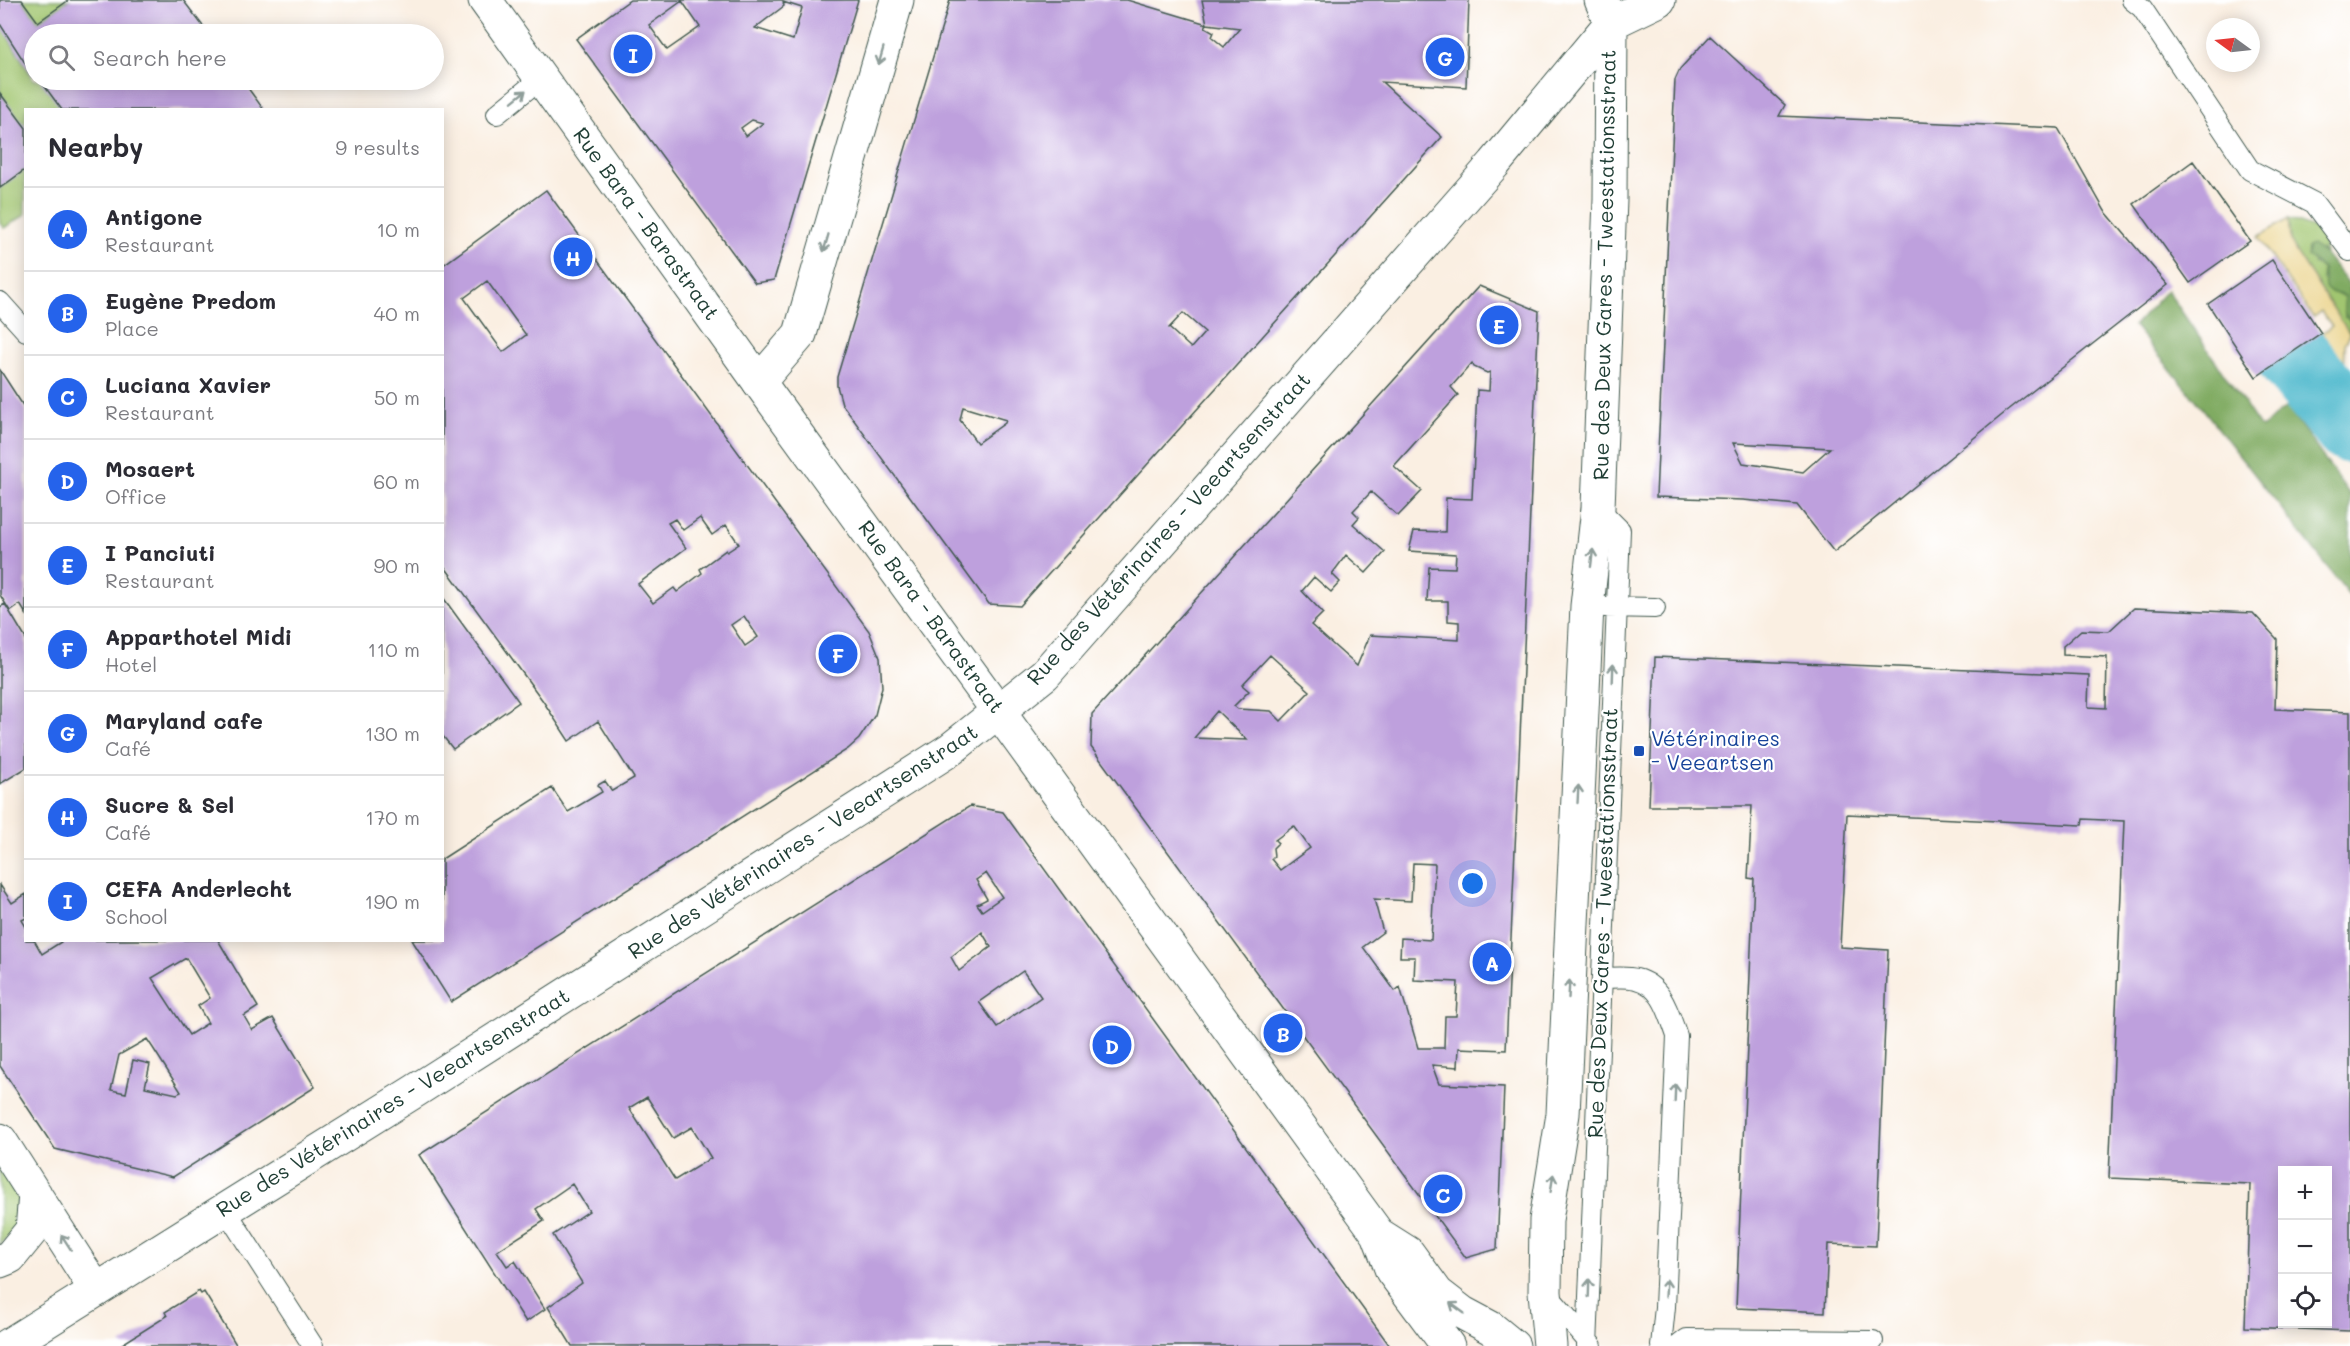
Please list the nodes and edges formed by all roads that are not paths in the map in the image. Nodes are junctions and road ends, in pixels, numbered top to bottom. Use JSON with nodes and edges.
{"nodes":[{"id":1,"x":486,"y":0,"type":"edge"},
{"id":2,"x":897,"y":0,"type":"edge"},
{"id":3,"x":1659,"y":0,"type":"edge"},
{"id":4,"x":2138,"y":3,"type":"edge"},
{"id":5,"x":1612,"y":8,"type":"edge"},
{"id":6,"x":542,"y":78,"type":"junction"},
{"id":7,"x":497,"y":114,"type":"dead end"},
{"id":8,"x":2350,"y":251,"type":"edge"},
{"id":9,"x":0,"y":302,"type":"edge"},
{"id":10,"x":24,"y":330,"type":"edge"},
{"id":11,"x":759,"y":382,"type":"junction"},
{"id":12,"x":1601,"y":607,"type":"junction"},
{"id":13,"x":1655,"y":608,"type":"dead end"},
{"id":14,"x":999,"y":712,"type":"junction"},
{"id":15,"x":1602,"y":978,"type":"junction"},
{"id":16,"x":0,"y":1140,"type":"edge"},
{"id":17,"x":35,"y":1194,"type":"junction"},
{"id":18,"x":225,"y":1209,"type":"junction"},
{"id":19,"x":1378,"y":1234,"type":"junction"},
{"id":20,"x":0,"y":1261,"type":"edge"},
{"id":21,"x":96,"y":1290,"type":"junction"},
{"id":22,"x":1545,"y":1292,"type":"junction"},
{"id":23,"x":1873,"y":1341,"type":"dead end"},
{"id":24,"x":1589,"y":1345,"type":"edge"},
{"id":25,"x":8,"y":1346,"type":"edge"},
{"id":26,"x":313,"y":1346,"type":"edge"},
{"id":27,"x":1448,"y":1346,"type":"edge"},
{"id":28,"x":1513,"y":1346,"type":"edge"},
{"id":29,"x":1550,"y":1346,"type":"edge"},
{"id":30,"x":1661,"y":1346,"type":"edge"},
{"id":31,"x":1678,"y":1346,"type":"edge"}],
"edges":[{"from":1,"to":6,"type":"main road","name":"Rue Bara - Barastraat"},
{"from":2,"to":11,"type":"main road","one_way":true},
{"from":3,"to":5,"type":"main road","name":"Rue des Vétérinaires - Veeartsenstraat"},
{"from":4,"to":8,"type":"lane"},
{"from":12,"to":5,"type":"main road","name":"Rue des Deux Gares - Tweestationsstraat","one_way":true},
{"from":5,"to":14,"type":"main road","name":"Rue des Vétérinaires - Veeartsenstraat"},
{"from":7,"to":6,"type":"lane","one_way":true},
{"from":6,"to":11,"type":"main road","name":"Rue Bara - Barastraat"},
{"from":9,"to":10,"type":"lane"},
{"from":11,"to":14,"type":"main road","name":"Rue Bara - Barastraat"},
{"from":12,"to":13,"type":"lane"},
{"from":15,"to":12,"type":"lane","name":"Rue des Deux Gares - Tweestationsstraat","one_way":true},
{"from":22,"to":12,"type":"main road","name":"Rue des Deux Gares - Tweestationsstraat","one_way":true},
{"from":14,"to":18,"type":"main road","name":"Rue des Vétérinaires - Veeartsenstraat"},
{"from":14,"to":19,"type":"main road","name":"Rue Bara - Barastraat"},
{"from":24,"to":15,"type":"lane","name":"Rue des Deux Gares - Tweestationsstraat","one_way":true},
{"from":30,"to":15,"type":"lane","one_way":true},
{"from":16,"to":17,"type":"main road"},
{"from":17,"to":20,"type":"main road"},
{"from":21,"to":17,"type":"main road","one_way":true},
{"from":18,"to":21,"type":"main road","name":"Rue des Vétérinaires - Veeartsenstraat"},
{"from":18,"to":26,"type":"lane"},
{"from":19,"to":27,"type":"main road","name":"Rue Bara - Barastraat"},
{"from":28,"to":19,"type":"main road","name":"Rue Bara - Barastraat","one_way":true},
{"from":21,"to":25,"type":"main road","name":"Rue des Vétérinaires - Veeartsenstraat"},
{"from":22,"to":24,"type":"lane"},
{"from":22,"to":29,"type":"main road","name":"Rue des Deux Gares - Tweestationsstraat"},
{"from":23,"to":31,"type":"lane"}]}
